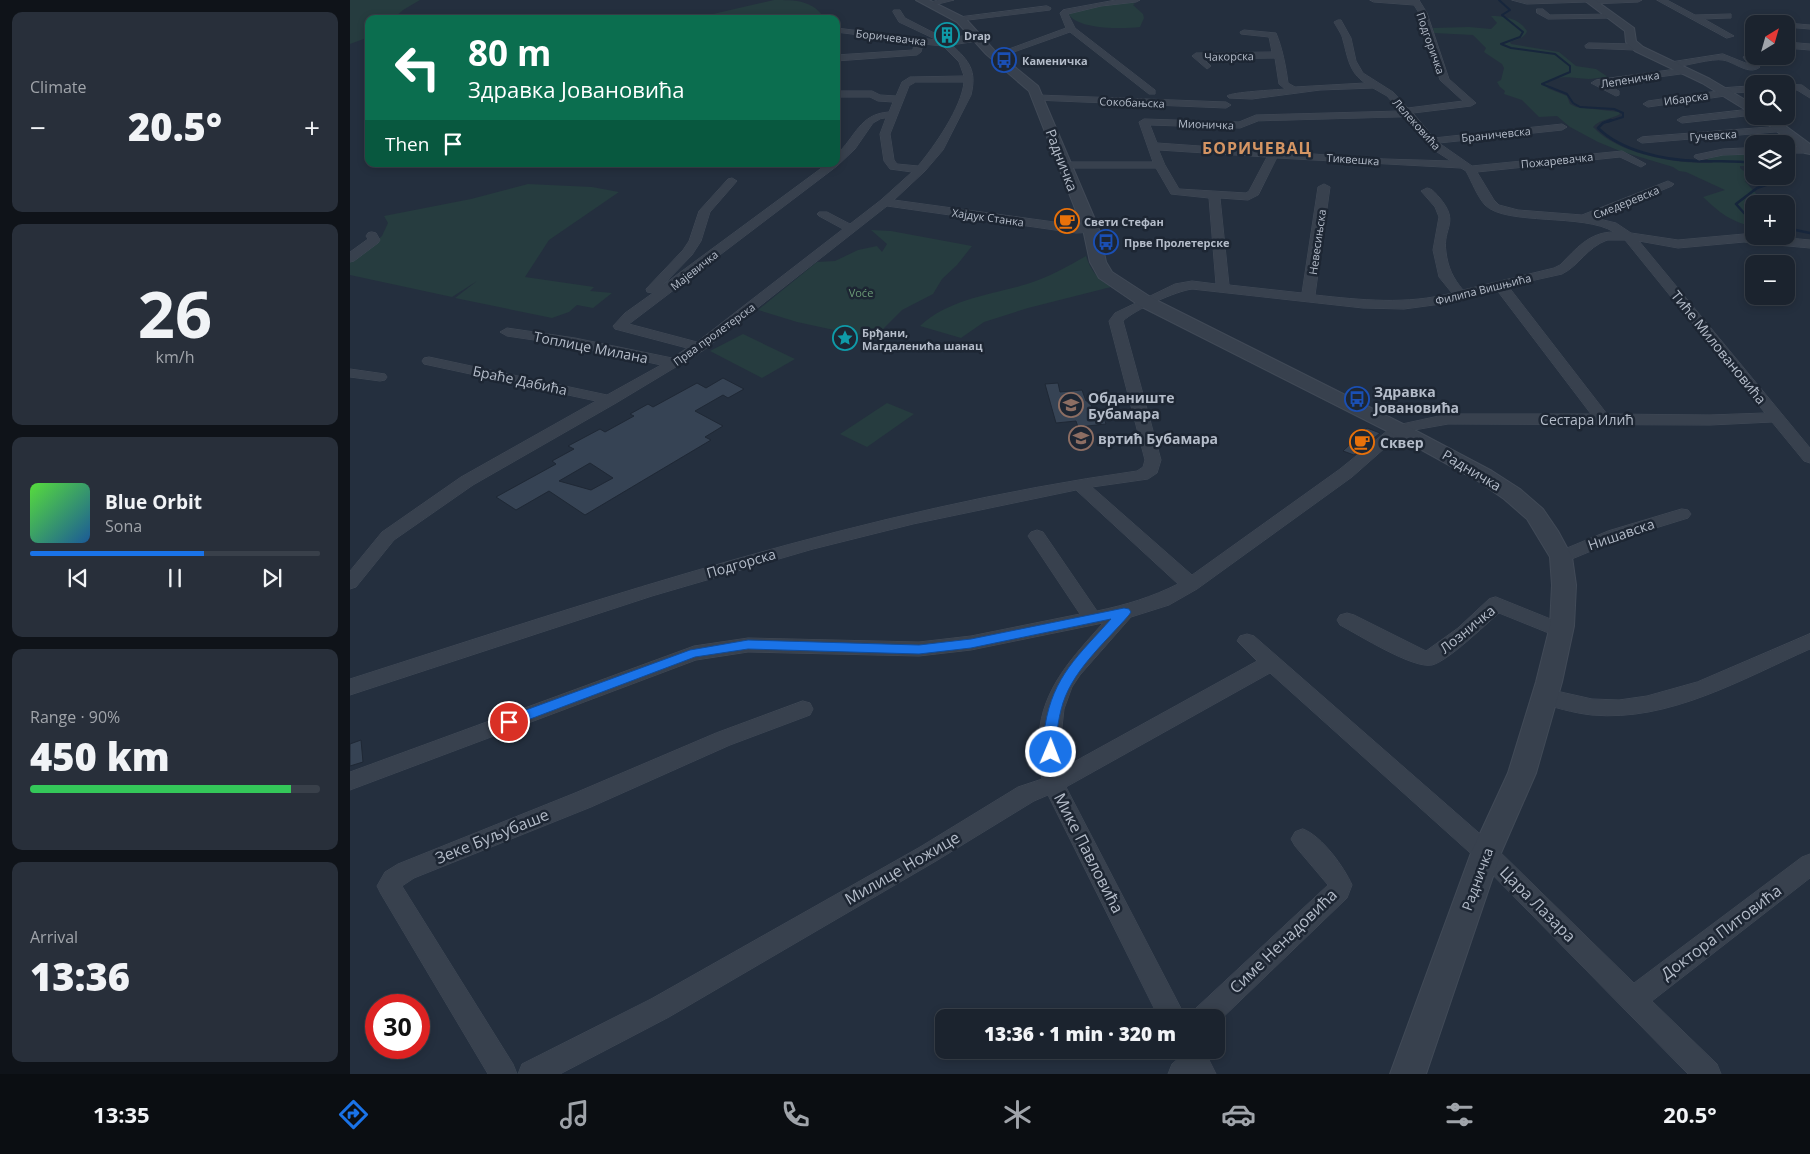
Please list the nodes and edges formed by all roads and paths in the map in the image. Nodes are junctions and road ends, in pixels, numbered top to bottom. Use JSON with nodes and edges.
{"nodes":[{"id":1,"x":1136,"y":0,"type":"edge"},
{"id":2,"x":1374,"y":0,"type":"edge"},
{"id":3,"x":1516,"y":0,"type":"edge"},
{"id":4,"x":1638,"y":0,"type":"edge"},
{"id":5,"x":1661,"y":0,"type":"edge"},
{"id":6,"x":1415,"y":1,"type":"edge"},
{"id":7,"x":1590,"y":1,"type":"edge"},
{"id":8,"x":1098,"y":2,"type":"edge"},
{"id":9,"x":940,"y":6,"type":"edge"},
{"id":10,"x":1047,"y":8,"type":"dead end"},
{"id":11,"x":1540,"y":11,"type":"dead end"},
{"id":12,"x":897,"y":12,"type":"dead end"},
{"id":13,"x":1612,"y":16,"type":"junction"},
{"id":14,"x":1728,"y":16,"type":"dead end"},
{"id":15,"x":1694,"y":17,"type":"junction"},
{"id":16,"x":1338,"y":22,"type":"dead end"},
{"id":17,"x":1795,"y":25,"type":"edge"},
{"id":18,"x":1810,"y":26,"type":"edge"},
{"id":19,"x":1072,"y":28,"type":"junction"},
{"id":20,"x":840,"y":30,"type":"edge"},
{"id":21,"x":1244,"y":32,"type":"dead end"},
{"id":22,"x":1730,"y":36,"type":"dead end"},
{"id":23,"x":977,"y":38,"type":"junction"},
{"id":24,"x":919,"y":40,"type":"junction"},
{"id":25,"x":949,"y":42,"type":"junction"},
{"id":26,"x":1589,"y":46,"type":"dead end"},
{"id":27,"x":1795,"y":46,"type":"edge"},
{"id":28,"x":1618,"y":47,"type":"junction"},
{"id":29,"x":1636,"y":47,"type":"junction"},
{"id":30,"x":1810,"y":47,"type":"edge"},
{"id":31,"x":1277,"y":55,"type":"junction"},
{"id":32,"x":994,"y":56,"type":"junction"},
{"id":33,"x":1617,"y":56,"type":"dead end"},
{"id":34,"x":840,"y":58,"type":"edge"},
{"id":35,"x":1672,"y":65,"type":"junction"},
{"id":36,"x":1754,"y":65,"type":"edge"},
{"id":37,"x":1207,"y":66,"type":"dead end"},
{"id":38,"x":1685,"y":70,"type":"junction"},
{"id":39,"x":969,"y":79,"type":"junction"},
{"id":40,"x":1373,"y":84,"type":"junction"},
{"id":41,"x":1795,"y":87,"type":"edge"},
{"id":42,"x":1293,"y":90,"type":"junction"},
{"id":43,"x":1745,"y":90,"type":"edge"},
{"id":44,"x":1152,"y":92,"type":"dead end"},
{"id":45,"x":1724,"y":92,"type":"junction"},
{"id":46,"x":1616,"y":93,"type":"dead end"},
{"id":47,"x":840,"y":94,"type":"edge"},
{"id":48,"x":1810,"y":95,"type":"edge"},
{"id":49,"x":1232,"y":96,"type":"dead end"},
{"id":50,"x":1038,"y":98,"type":"junction"},
{"id":51,"x":900,"y":99,"type":"junction"},
{"id":52,"x":1470,"y":104,"type":"joint"},
{"id":53,"x":1648,"y":104,"type":"dead end"},
{"id":54,"x":1226,"y":105,"type":"dead end"},
{"id":55,"x":1745,"y":105,"type":"edge"},
{"id":56,"x":1408,"y":112,"type":"junction"},
{"id":57,"x":1745,"y":112,"type":"edge"},
{"id":58,"x":894,"y":115,"type":"junction"},
{"id":59,"x":1682,"y":120,"type":"dead end"},
{"id":60,"x":1778,"y":125,"type":"edge"},
{"id":61,"x":1562,"y":127,"type":"dead end"},
{"id":62,"x":1784,"y":129,"type":"junction"},
{"id":63,"x":1642,"y":140,"type":"dead end"},
{"id":64,"x":1431,"y":141,"type":"junction"},
{"id":65,"x":1152,"y":146,"type":"junction"},
{"id":66,"x":1795,"y":150,"type":"edge"},
{"id":67,"x":1810,"y":150,"type":"edge"},
{"id":68,"x":1745,"y":151,"type":"edge"},
{"id":69,"x":1274,"y":154,"type":"junction"},
{"id":70,"x":1699,"y":156,"type":"dead end"},
{"id":71,"x":840,"y":158,"type":"edge"},
{"id":72,"x":1641,"y":164,"type":"dead end"},
{"id":73,"x":1064,"y":165,"type":"junction"},
{"id":74,"x":1160,"y":165,"type":"junction"},
{"id":75,"x":829,"y":167,"type":"edge"},
{"id":76,"x":1467,"y":167,"type":"junction"},
{"id":77,"x":921,"y":170,"type":"junction"},
{"id":78,"x":732,"y":181,"type":"dead end"},
{"id":79,"x":1668,"y":184,"type":"dead end"},
{"id":80,"x":1324,"y":188,"type":"dead end"},
{"id":81,"x":1427,"y":191,"type":"dead end"},
{"id":82,"x":1214,"y":196,"type":"junction"},
{"id":83,"x":885,"y":202,"type":"junction"},
{"id":84,"x":823,"y":214,"type":"dead end"},
{"id":85,"x":1583,"y":219,"type":"junction"},
{"id":86,"x":851,"y":229,"type":"junction"},
{"id":87,"x":1091,"y":229,"type":"junction"},
{"id":88,"x":372,"y":236,"type":"dead end"},
{"id":89,"x":1628,"y":236,"type":"junction"},
{"id":90,"x":1810,"y":244,"type":"edge"},
{"id":91,"x":350,"y":258,"type":"edge"},
{"id":92,"x":703,"y":263,"type":"junction"},
{"id":93,"x":673,"y":269,"type":"junction"},
{"id":94,"x":1498,"y":284,"type":"junction"},
{"id":95,"x":1224,"y":287,"type":"junction"},
{"id":96,"x":1462,"y":295,"type":"junction"},
{"id":97,"x":1308,"y":297,"type":"junction"},
{"id":98,"x":1146,"y":302,"type":"junction"},
{"id":99,"x":620,"y":326,"type":"junction"},
{"id":100,"x":507,"y":332,"type":"dead end"},
{"id":101,"x":699,"y":347,"type":"junction"},
{"id":102,"x":429,"y":361,"type":"dead end"},
{"id":103,"x":674,"y":364,"type":"junction"},
{"id":104,"x":350,"y":373,"type":"edge"},
{"id":105,"x":380,"y":377,"type":"dead end"},
{"id":106,"x":611,"y":400,"type":"junction"},
{"id":107,"x":1776,"y":417,"type":"junction"},
{"id":108,"x":1603,"y":420,"type":"junction"},
{"id":109,"x":1398,"y":429,"type":"junction"},
{"id":110,"x":1810,"y":458,"type":"edge"},
{"id":111,"x":1142,"y":475,"type":"joint"},
{"id":112,"x":1079,"y":484,"type":"junction"},
{"id":113,"x":1682,"y":514,"type":"dead end"},
{"id":114,"x":1037,"y":536,"type":"dead end"},
{"id":115,"x":1561,"y":557,"type":"junction"},
{"id":116,"x":351,"y":580,"type":"edge"},
{"id":117,"x":1190,"y":585,"type":"junction"},
{"id":118,"x":1124,"y":612,"type":"junction"},
{"id":119,"x":1092,"y":618,"type":"junction"},
{"id":120,"x":1348,"y":620,"type":"dead end"},
{"id":121,"x":1561,"y":631,"type":"junction"},
{"id":122,"x":1248,"y":641,"type":"dead end"},
{"id":123,"x":1810,"y":641,"type":"edge"},
{"id":124,"x":1271,"y":664,"type":"junction"},
{"id":125,"x":350,"y":687,"type":"edge"},
{"id":126,"x":1544,"y":696,"type":"junction"},
{"id":127,"x":803,"y":709,"type":"dead end"},
{"id":128,"x":350,"y":781,"type":"edge"},
{"id":129,"x":1054,"y":784,"type":"junction"},
{"id":130,"x":1303,"y":838,"type":"dead end"},
{"id":131,"x":1486,"y":853,"type":"junction"},
{"id":132,"x":1810,"y":864,"type":"edge"},
{"id":133,"x":1633,"y":1000,"type":"junction"},
{"id":134,"x":1168,"y":1009,"type":"edge"},
{"id":135,"x":1213,"y":1009,"type":"edge"},
{"id":136,"x":503,"y":1074,"type":"edge"},
{"id":137,"x":532,"y":1074,"type":"edge"},
{"id":138,"x":1408,"y":1074,"type":"edge"},
{"id":139,"x":1707,"y":1074,"type":"edge"}],
"edges":[{"from":1,"to":8,"type":"street"},
{"from":2,"to":6,"type":"street"},
{"from":3,"to":7,"type":"street"},
{"from":4,"to":7,"type":"street"},
{"from":5,"to":15,"type":"street"},
{"from":6,"to":52,"type":"street","name":"Подгоричка"},
{"from":7,"to":13,"type":"street"},
{"from":8,"to":19,"type":"street"},
{"from":9,"to":10,"type":"street"},
{"from":9,"to":23,"type":"street","name":"Радничка"},
{"from":11,"to":13,"type":"street"},
{"from":12,"to":25,"type":"street"},
{"from":13,"to":29,"type":"street"},
{"from":14,"to":15,"type":"street"},
{"from":15,"to":22,"type":"street"},
{"from":16,"to":40,"type":"street","name":"Лелековића"},
{"from":17,"to":18,"type":"street"},
{"from":19,"to":32,"type":"street"},
{"from":19,"to":44,"type":"street"},
{"from":20,"to":24,"type":"street","name":"Боричевачка"},
{"from":21,"to":31,"type":"street","name":"Чакорска"},
{"from":23,"to":25,"type":"street"},
{"from":23,"to":32,"type":"street","name":"Радничка"},
{"from":24,"to":25,"type":"street","name":"Боричевачка"},
{"from":24,"to":34,"type":"street"},
{"from":25,"to":39,"type":"street"},
{"from":26,"to":28,"type":"street"},
{"from":27,"to":30,"type":"street"},
{"from":28,"to":29,"type":"street"},
{"from":28,"to":33,"type":"street"},
{"from":29,"to":35,"type":"street"},
{"from":31,"to":37,"type":"street","name":"Чакорска"},
{"from":31,"to":42,"type":"street","name":"Чакорска"},
{"from":32,"to":50,"type":"street","name":"Радничка"},
{"from":35,"to":36,"type":"street"},
{"from":35,"to":38,"type":"street"},
{"from":38,"to":45,"type":"street"},
{"from":38,"to":46,"type":"street","name":"Лепеничка"},
{"from":39,"to":51,"type":"street"},
{"from":39,"to":77,"type":"street","name":"Прва пролетерска"},
{"from":40,"to":42,"type":"street"},
{"from":40,"to":56,"type":"street","name":"Лелековића"},
{"from":41,"to":48,"type":"street"},
{"from":42,"to":49,"type":"street"},
{"from":43,"to":45,"type":"street","name":"Ибарска"},
{"from":45,"to":53,"type":"street","name":"Ибарска"},
{"from":45,"to":55,"type":"street"},
{"from":47,"to":51,"type":"street"},
{"from":50,"to":54,"type":"street","name":"Сокобањска"},
{"from":50,"to":73,"type":"street","name":"Радничка"},
{"from":51,"to":58,"type":"street"},
{"from":52,"to":56,"type":"street","name":"Мионичка"},
{"from":56,"to":64,"type":"street","name":"Лелековића"},
{"from":56,"to":65,"type":"street","name":"Мионичка"},
{"from":57,"to":59,"type":"street"},
{"from":58,"to":71,"type":"street"},
{"from":58,"to":77,"type":"street"},
{"from":60,"to":62,"type":"street"},
{"from":61,"to":64,"type":"street","name":"Браничевска"},
{"from":62,"to":63,"type":"street","name":"Гучевска"},
{"from":62,"to":67,"type":"street"},
{"from":64,"to":76,"type":"street","name":"Лелековића"},
{"from":65,"to":69,"type":"street","name":"Тиквешка"},
{"from":65,"to":74,"type":"street","name":"Мионичка"},
{"from":66,"to":67,"type":"street"},
{"from":68,"to":70,"type":"street"},
{"from":69,"to":76,"type":"street","name":"Тиквешка"},
{"from":69,"to":82,"type":"street"},
{"from":72,"to":76,"type":"street","name":"Пожаревачка"},
{"from":73,"to":74,"type":"street"},
{"from":73,"to":87,"type":"street","name":"Радничка"},
{"from":74,"to":82,"type":"street","name":"Мионичка"},
{"from":75,"to":92,"type":"street","name":"Мајевичка"},
{"from":76,"to":85,"type":"street"},
{"from":77,"to":83,"type":"street","name":"Прва пролетерска"},
{"from":78,"to":93,"type":"street"},
{"from":79,"to":85,"type":"street","name":"Смедеревска"},
{"from":80,"to":97,"type":"street","name":"Невесињска"},
{"from":81,"to":96,"type":"street"},
{"from":82,"to":95,"type":"street"},
{"from":83,"to":86,"type":"street","name":"Прва пролетерска"},
{"from":83,"to":87,"type":"street","name":"Хајдук Станка"},
{"from":84,"to":86,"type":"street"},
{"from":85,"to":89,"type":"street"},
{"from":86,"to":101,"type":"street","name":"Прва пролетерска"},
{"from":87,"to":98,"type":"street","name":"Радничка"},
{"from":88,"to":91,"type":"street"},
{"from":89,"to":90,"type":"street","name":"Филипа Вишњића"},
{"from":89,"to":94,"type":"street","name":"Филипа Вишњића"},
{"from":89,"to":107,"type":"street","name":"Тиће Миловановића"},
{"from":92,"to":93,"type":"street"},
{"from":92,"to":99,"type":"street","name":"Мајевичка"},
{"from":93,"to":99,"type":"street"},
{"from":94,"to":96,"type":"street","name":"Филипа Вишњића"},
{"from":94,"to":108,"type":"street"},
{"from":95,"to":97,"type":"street","name":"Филипа Вишњића"},
{"from":95,"to":98,"type":"street","name":"Филипа Вишњића"},
{"from":96,"to":97,"type":"street","name":"Филипа Вишњића"},
{"from":98,"to":109,"type":"street","name":"Радничка"},
{"from":98,"to":111,"type":"street","name":"Филипа Вишњића"},
{"from":99,"to":101,"type":"street"},
{"from":100,"to":103,"type":"street","name":"Топлице Милана"},
{"from":101,"to":103,"type":"street","name":"Прва пролетерска"},
{"from":102,"to":106,"type":"street","name":"Браће Дабића"},
{"from":103,"to":106,"type":"street","name":"Прва пролетерска"},
{"from":104,"to":105,"type":"street"},
{"from":106,"to":116,"type":"street","name":"Прва пролетерска"},
{"from":107,"to":108,"type":"street","name":"Сестара Илић"},
{"from":107,"to":110,"type":"street","name":"Тиће Миловановића"},
{"from":108,"to":109,"type":"street","name":"Сестара Илић"},
{"from":109,"to":115,"type":"street","name":"Радничка"},
{"from":109,"to":117,"type":"street"},
{"from":111,"to":112,"type":"street","name":"Подгорска"},
{"from":112,"to":117,"type":"street"},
{"from":112,"to":125,"type":"street","name":"Подгорска"},
{"from":113,"to":115,"type":"street","name":"Нишавска"},
{"from":114,"to":119,"type":"street"},
{"from":115,"to":121,"type":"street","name":"Радничка"},
{"from":117,"to":118,"type":"street"},
{"from":118,"to":119,"type":"street"},
{"from":118,"to":129,"type":"street","name":"Мике Павловића"},
{"from":119,"to":128,"type":"street"},
{"from":120,"to":121,"type":"street","name":"Лозничка"},
{"from":121,"to":126,"type":"street","name":"Радничка"},
{"from":122,"to":124,"type":"street","name":"Цара Лазара"},
{"from":123,"to":126,"type":"street"},
{"from":124,"to":129,"type":"street","name":"Милице Ножице"},
{"from":124,"to":131,"type":"street","name":"Цара Лазара"},
{"from":126,"to":131,"type":"street","name":"Радничка"},
{"from":127,"to":136,"type":"street","name":"Зеке Буљубаше"},
{"from":129,"to":134,"type":"street","name":"Мике Павловића"},
{"from":129,"to":137,"type":"street","name":"Милице Ножице"},
{"from":130,"to":135,"type":"street","name":"Симе Ненадовића"},
{"from":131,"to":133,"type":"street","name":"Цара Лазара"},
{"from":131,"to":138,"type":"street","name":"Радничка"},
{"from":132,"to":133,"type":"street","name":"Доктора Питовића"},
{"from":133,"to":139,"type":"street","name":"Цара Лазара"}]}
